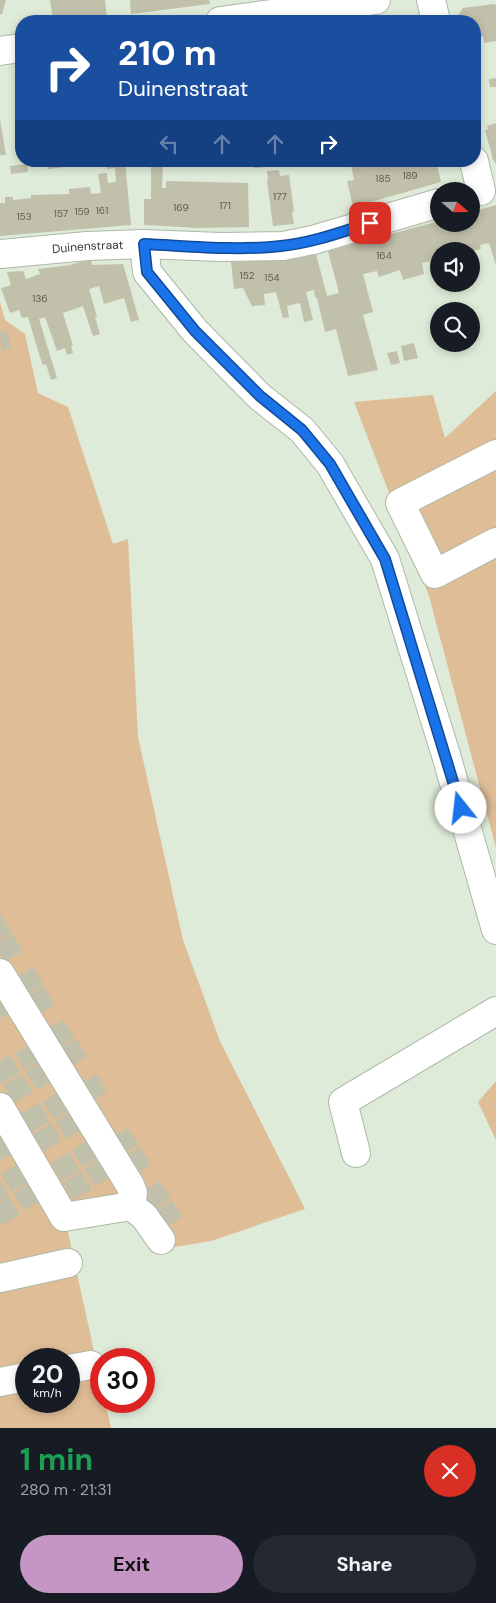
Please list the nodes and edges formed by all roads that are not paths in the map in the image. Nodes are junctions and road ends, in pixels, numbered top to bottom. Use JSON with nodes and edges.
{"nodes":[{"id":1,"x":431,"y":0,"type":"edge"},
{"id":2,"x":363,"y":1,"type":"edge"},
{"id":3,"x":263,"y":15,"type":"edge"},
{"id":4,"x":435,"y":15,"type":"edge"},
{"id":5,"x":15,"y":49,"type":"edge"},
{"id":6,"x":0,"y":51,"type":"edge"},
{"id":7,"x":476,"y":167,"type":"edge"},
{"id":8,"x":483,"y":190,"type":"edge"},
{"id":9,"x":430,"y":206,"type":"edge"},
{"id":10,"x":144,"y":244,"type":"junction"},
{"id":11,"x":0,"y":254,"type":"edge"},
{"id":12,"x":496,"y":454,"type":"edge"},
{"id":13,"x":496,"y":542,"type":"edge"},
{"id":14,"x":496,"y":930,"type":"edge"},
{"id":15,"x":0,"y":973,"type":"edge"},
{"id":16,"x":496,"y":1011,"type":"edge"},
{"id":17,"x":0,"y":1107,"type":"edge"},
{"id":18,"x":356,"y":1153,"type":"dead end"},
{"id":19,"x":131,"y":1206,"type":"junction"},
{"id":20,"x":161,"y":1240,"type":"dead end"},
{"id":21,"x":68,"y":1263,"type":"dead end"},
{"id":22,"x":0,"y":1278,"type":"edge"},
{"id":23,"x":15,"y":1379,"type":"edge"},
{"id":24,"x":0,"y":1382,"type":"edge"}],
"edges":[{"from":1,"to":4,"type":"street"},
{"from":2,"to":3,"type":"street"},
{"from":5,"to":6,"type":"street"},
{"from":7,"to":8,"type":"street"},
{"from":9,"to":10,"type":"street","name":"Duinenstraat"},
{"from":10,"to":11,"type":"street","name":"Duinenstraat"},
{"from":10,"to":14,"type":"street"},
{"from":12,"to":13,"type":"street"},
{"from":15,"to":19,"type":"street"},
{"from":16,"to":18,"type":"street"},
{"from":17,"to":19,"type":"street"},
{"from":19,"to":20,"type":"street"},
{"from":21,"to":22,"type":"street"},
{"from":23,"to":24,"type":"street"}]}
